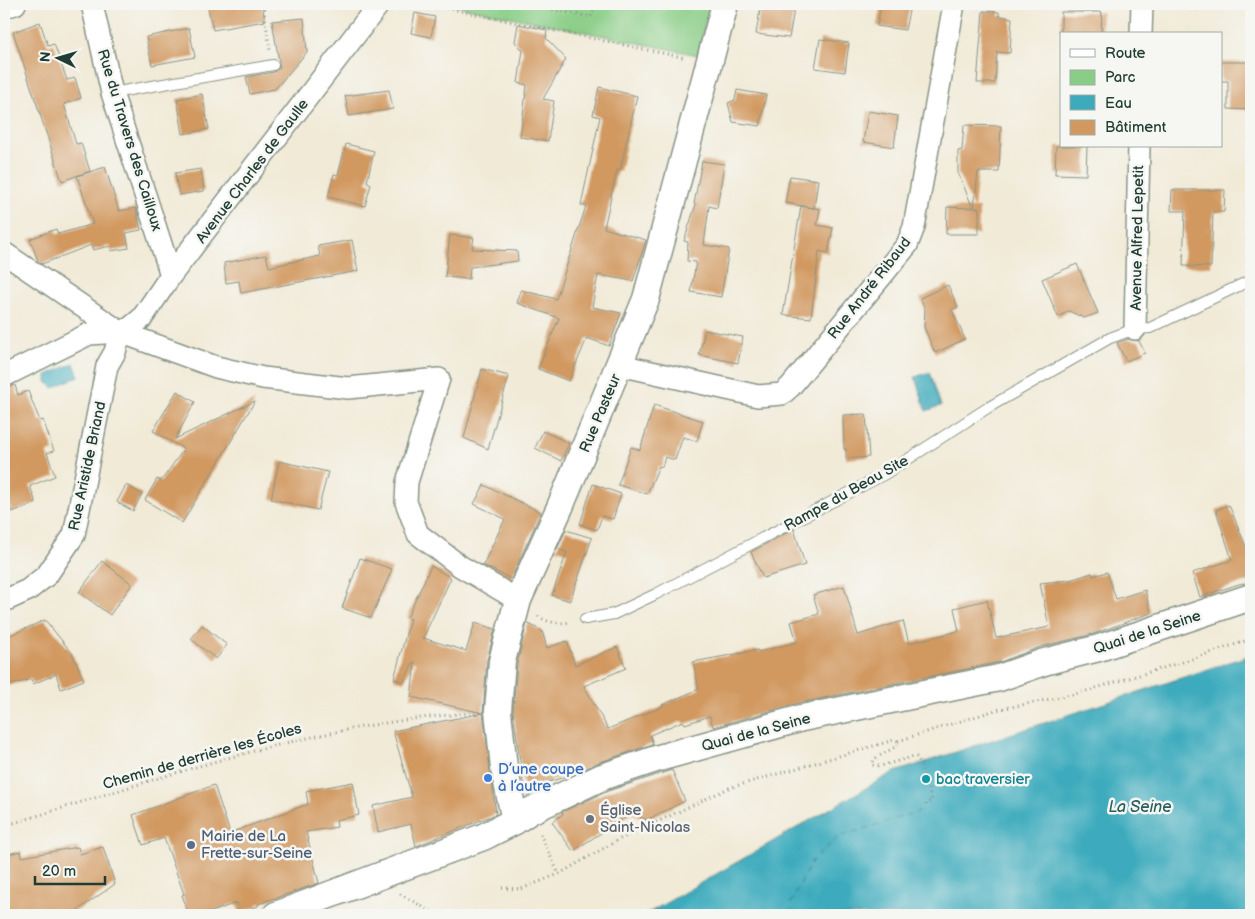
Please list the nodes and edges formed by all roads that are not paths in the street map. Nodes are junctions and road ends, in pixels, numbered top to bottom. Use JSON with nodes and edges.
{"nodes":[{"id":1,"x":15,"y":4,"type":"edge"},
{"id":2,"x":92,"y":4,"type":"edge"},
{"id":3,"x":379,"y":4,"type":"edge"},
{"id":4,"x":725,"y":4,"type":"edge"},
{"id":5,"x":954,"y":4,"type":"edge"},
{"id":6,"x":1142,"y":4,"type":"edge"},
{"id":7,"x":4,"y":6,"type":"edge"},
{"id":8,"x":1141,"y":32,"type":"edge"},
{"id":9,"x":273,"y":65,"type":"road end"},
{"id":10,"x":112,"y":94,"type":"junction"},
{"id":11,"x":1139,"y":148,"type":"edge"},
{"id":12,"x":4,"y":253,"type":"edge"},
{"id":13,"x":171,"y":275,"type":"junction"},
{"id":14,"x":1251,"y":280,"type":"edge"},
{"id":15,"x":1135,"y":329,"type":"junction"},
{"id":16,"x":120,"y":332,"type":"junction"},
{"id":17,"x":620,"y":365,"type":"junction"},
{"id":18,"x":4,"y":376,"type":"edge"},
{"id":19,"x":1251,"y":597,"type":"edge"},
{"id":20,"x":518,"y":600,"type":"junction"},
{"id":21,"x":4,"y":601,"type":"edge"},
{"id":22,"x":585,"y":619,"type":"road end"},
{"id":23,"x":523,"y":816,"type":"junction"},
{"id":24,"x":276,"y":915,"type":"edge"}],
"edges":[{"from":1,"to":7,"type":"street"},
{"from":2,"to":10,"type":"street","name":"Rue du Travers des Cailloux"},
{"from":3,"to":13,"type":"street","name":"Avenue Charles de Gaulle"},
{"from":4,"to":17,"type":"street","name":"Rue Pasteur"},
{"from":5,"to":17,"type":"street","name":"Rue André Ribaud"},
{"from":6,"to":8,"type":"street"},
{"from":9,"to":10,"type":"lane"},
{"from":10,"to":13,"type":"street","name":"Rue du Travers des Cailloux"},
{"from":11,"to":15,"type":"street","name":"Avenue Alfred Lepetit"},
{"from":12,"to":16,"type":"street"},
{"from":13,"to":16,"type":"street","name":"Avenue Charles de Gaulle"},
{"from":14,"to":15,"type":"lane","name":"Rampe du Beau Site"},
{"from":15,"to":22,"type":"lane","name":"Rampe du Beau Site"},
{"from":16,"to":18,"type":"street"},
{"from":16,"to":20,"type":"street"},
{"from":16,"to":21,"type":"street","name":"Rue Aristide Briand"},
{"from":17,"to":20,"type":"street","name":"Rue Pasteur"},
{"from":19,"to":23,"type":"street","name":"Quai de la Seine"},
{"from":20,"to":23,"type":"street","name":"Rue Pasteur"},
{"from":23,"to":24,"type":"street","name":"Quai de la Seine"}]}
